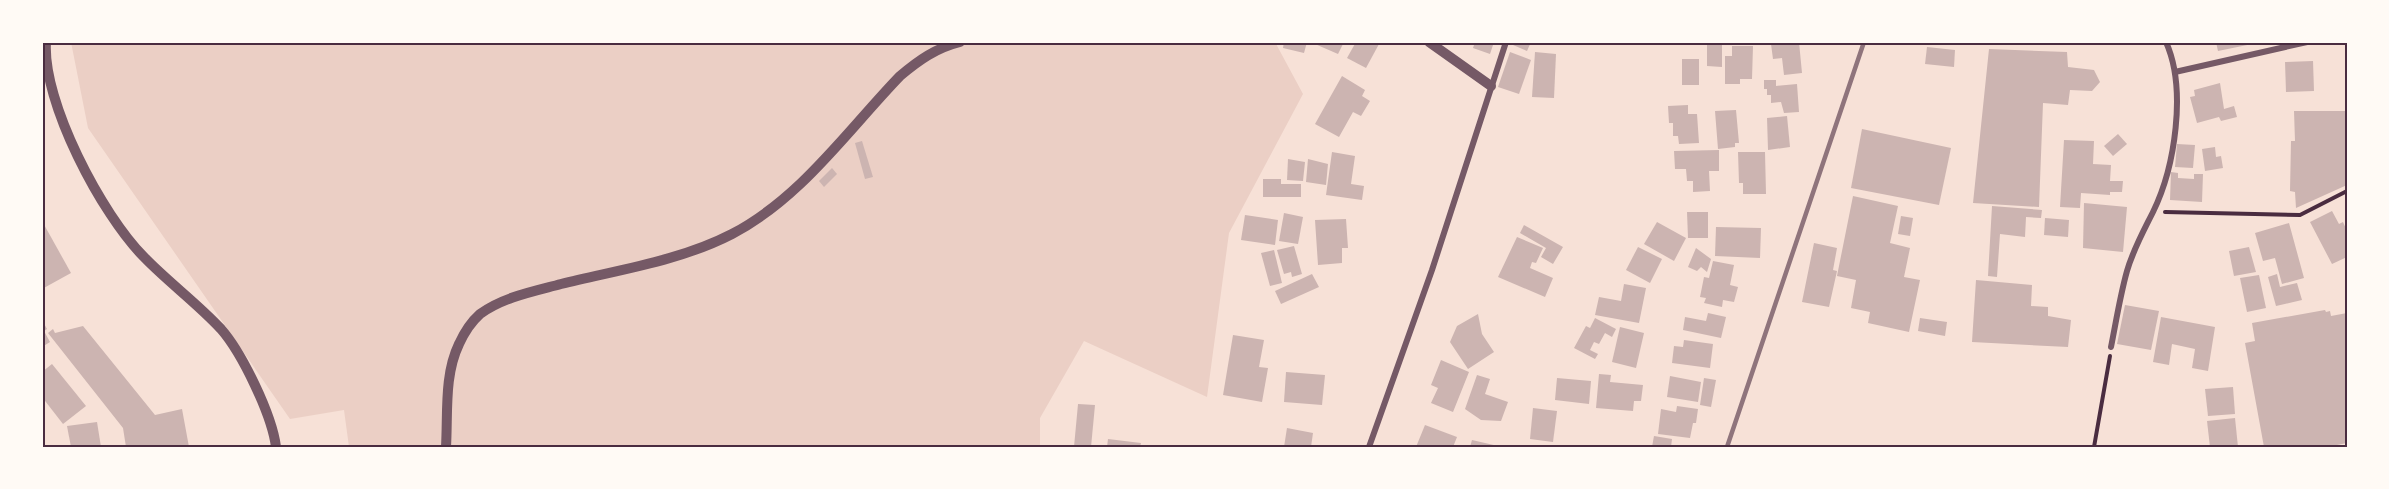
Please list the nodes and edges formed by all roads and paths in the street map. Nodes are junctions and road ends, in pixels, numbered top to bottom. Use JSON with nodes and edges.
{"nodes":[{"id":1,"x":46,"y":42,"type":"edge"},
{"id":2,"x":960,"y":42,"type":"edge"},
{"id":3,"x":1429,"y":42,"type":"edge"},
{"id":4,"x":1506,"y":42,"type":"edge"},
{"id":5,"x":2166,"y":42,"type":"edge"},
{"id":6,"x":2307,"y":42,"type":"edge"},
{"id":7,"x":2175,"y":72,"type":"junction"},
{"id":8,"x":1491,"y":86,"type":"junction"},
{"id":9,"x":2347,"y":191,"type":"edge"},
{"id":10,"x":2153,"y":212,"type":"junction"},
{"id":11,"x":2111,"y":348,"type":"joint"},
{"id":12,"x":276,"y":447,"type":"edge"},
{"id":13,"x":446,"y":447,"type":"edge"},
{"id":14,"x":1369,"y":447,"type":"edge"},
{"id":15,"x":2094,"y":447,"type":"edge"}],
"edges":[{"from":1,"to":12,"type":"street"},
{"from":2,"to":13,"type":"street"},
{"from":3,"to":8,"type":"street"},
{"from":4,"to":8,"type":"street"},
{"from":5,"to":7,"type":"street"},
{"from":6,"to":7,"type":"street"},
{"from":7,"to":10,"type":"street"},
{"from":8,"to":14,"type":"street"},
{"from":9,"to":10,"type":"path"},
{"from":10,"to":11,"type":"street"},
{"from":11,"to":15,"type":"path"}]}
